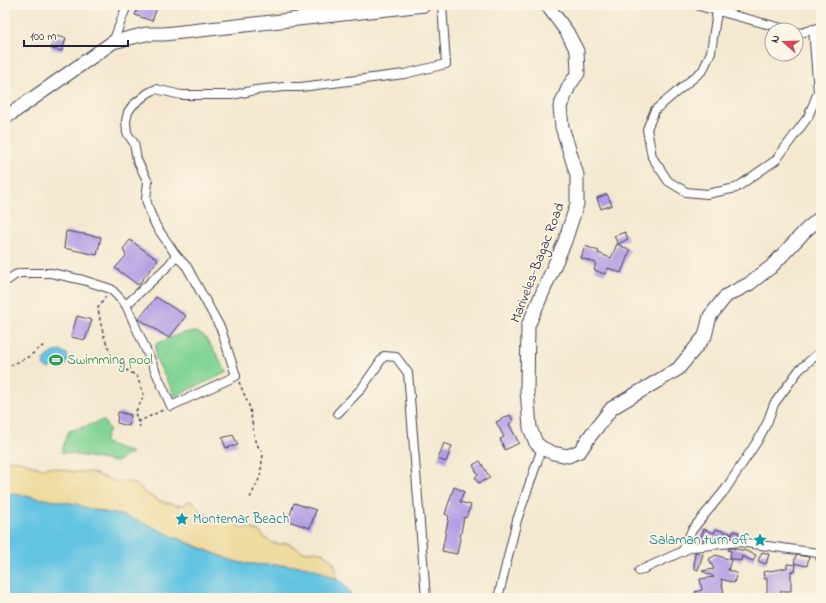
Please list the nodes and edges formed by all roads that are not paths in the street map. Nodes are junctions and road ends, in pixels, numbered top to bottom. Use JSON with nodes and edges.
{"nodes":[{"id":1,"x":127,"y":5,"type":"edge"},
{"id":2,"x":424,"y":5,"type":"edge"},
{"id":3,"x":442,"y":5,"type":"edge"},
{"id":4,"x":547,"y":5,"type":"edge"},
{"id":5,"x":700,"y":5,"type":"edge"},
{"id":6,"x":717,"y":11,"type":"junction"},
{"id":7,"x":764,"y":23,"type":"edge"},
{"id":8,"x":817,"y":28,"type":"edge"},
{"id":9,"x":804,"y":32,"type":"edge"},
{"id":10,"x":113,"y":42,"type":"junction"},
{"id":11,"x":5,"y":118,"type":"edge"},
{"id":12,"x":821,"y":217,"type":"edge"},
{"id":13,"x":176,"y":255,"type":"junction"},
{"id":14,"x":5,"y":282,"type":"edge"},
{"id":15,"x":126,"y":305,"type":"junction"},
{"id":16,"x":821,"y":351,"type":"edge"},
{"id":17,"x":338,"y":413,"type":"dead end"},
{"id":18,"x":542,"y":448,"type":"junction"},
{"id":19,"x":682,"y":552,"type":"junction"},
{"id":20,"x":821,"y":560,"type":"edge"},
{"id":21,"x":639,"y":571,"type":"dead end"},
{"id":22,"x":426,"y":598,"type":"edge"},
{"id":23,"x":498,"y":598,"type":"edge"}],
"edges":[{"from":1,"to":10,"type":"street"},
{"from":2,"to":10,"type":"main road"},
{"from":3,"to":13,"type":"street"},
{"from":4,"to":18,"type":"main road","name":"Mariveles-Bagac Road"},
{"from":5,"to":6,"type":"street"},
{"from":6,"to":7,"type":"street"},
{"from":6,"to":8,"type":"street"},
{"from":8,"to":9,"type":"street"},
{"from":10,"to":11,"type":"main road"},
{"from":12,"to":18,"type":"main road"},
{"from":13,"to":15,"type":"street"},
{"from":13,"to":15,"type":"street"},
{"from":14,"to":15,"type":"street"},
{"from":16,"to":19,"type":"street"},
{"from":17,"to":22,"type":"street"},
{"from":18,"to":23,"type":"street"},
{"from":19,"to":20,"type":"street"},
{"from":19,"to":21,"type":"street"}]}
